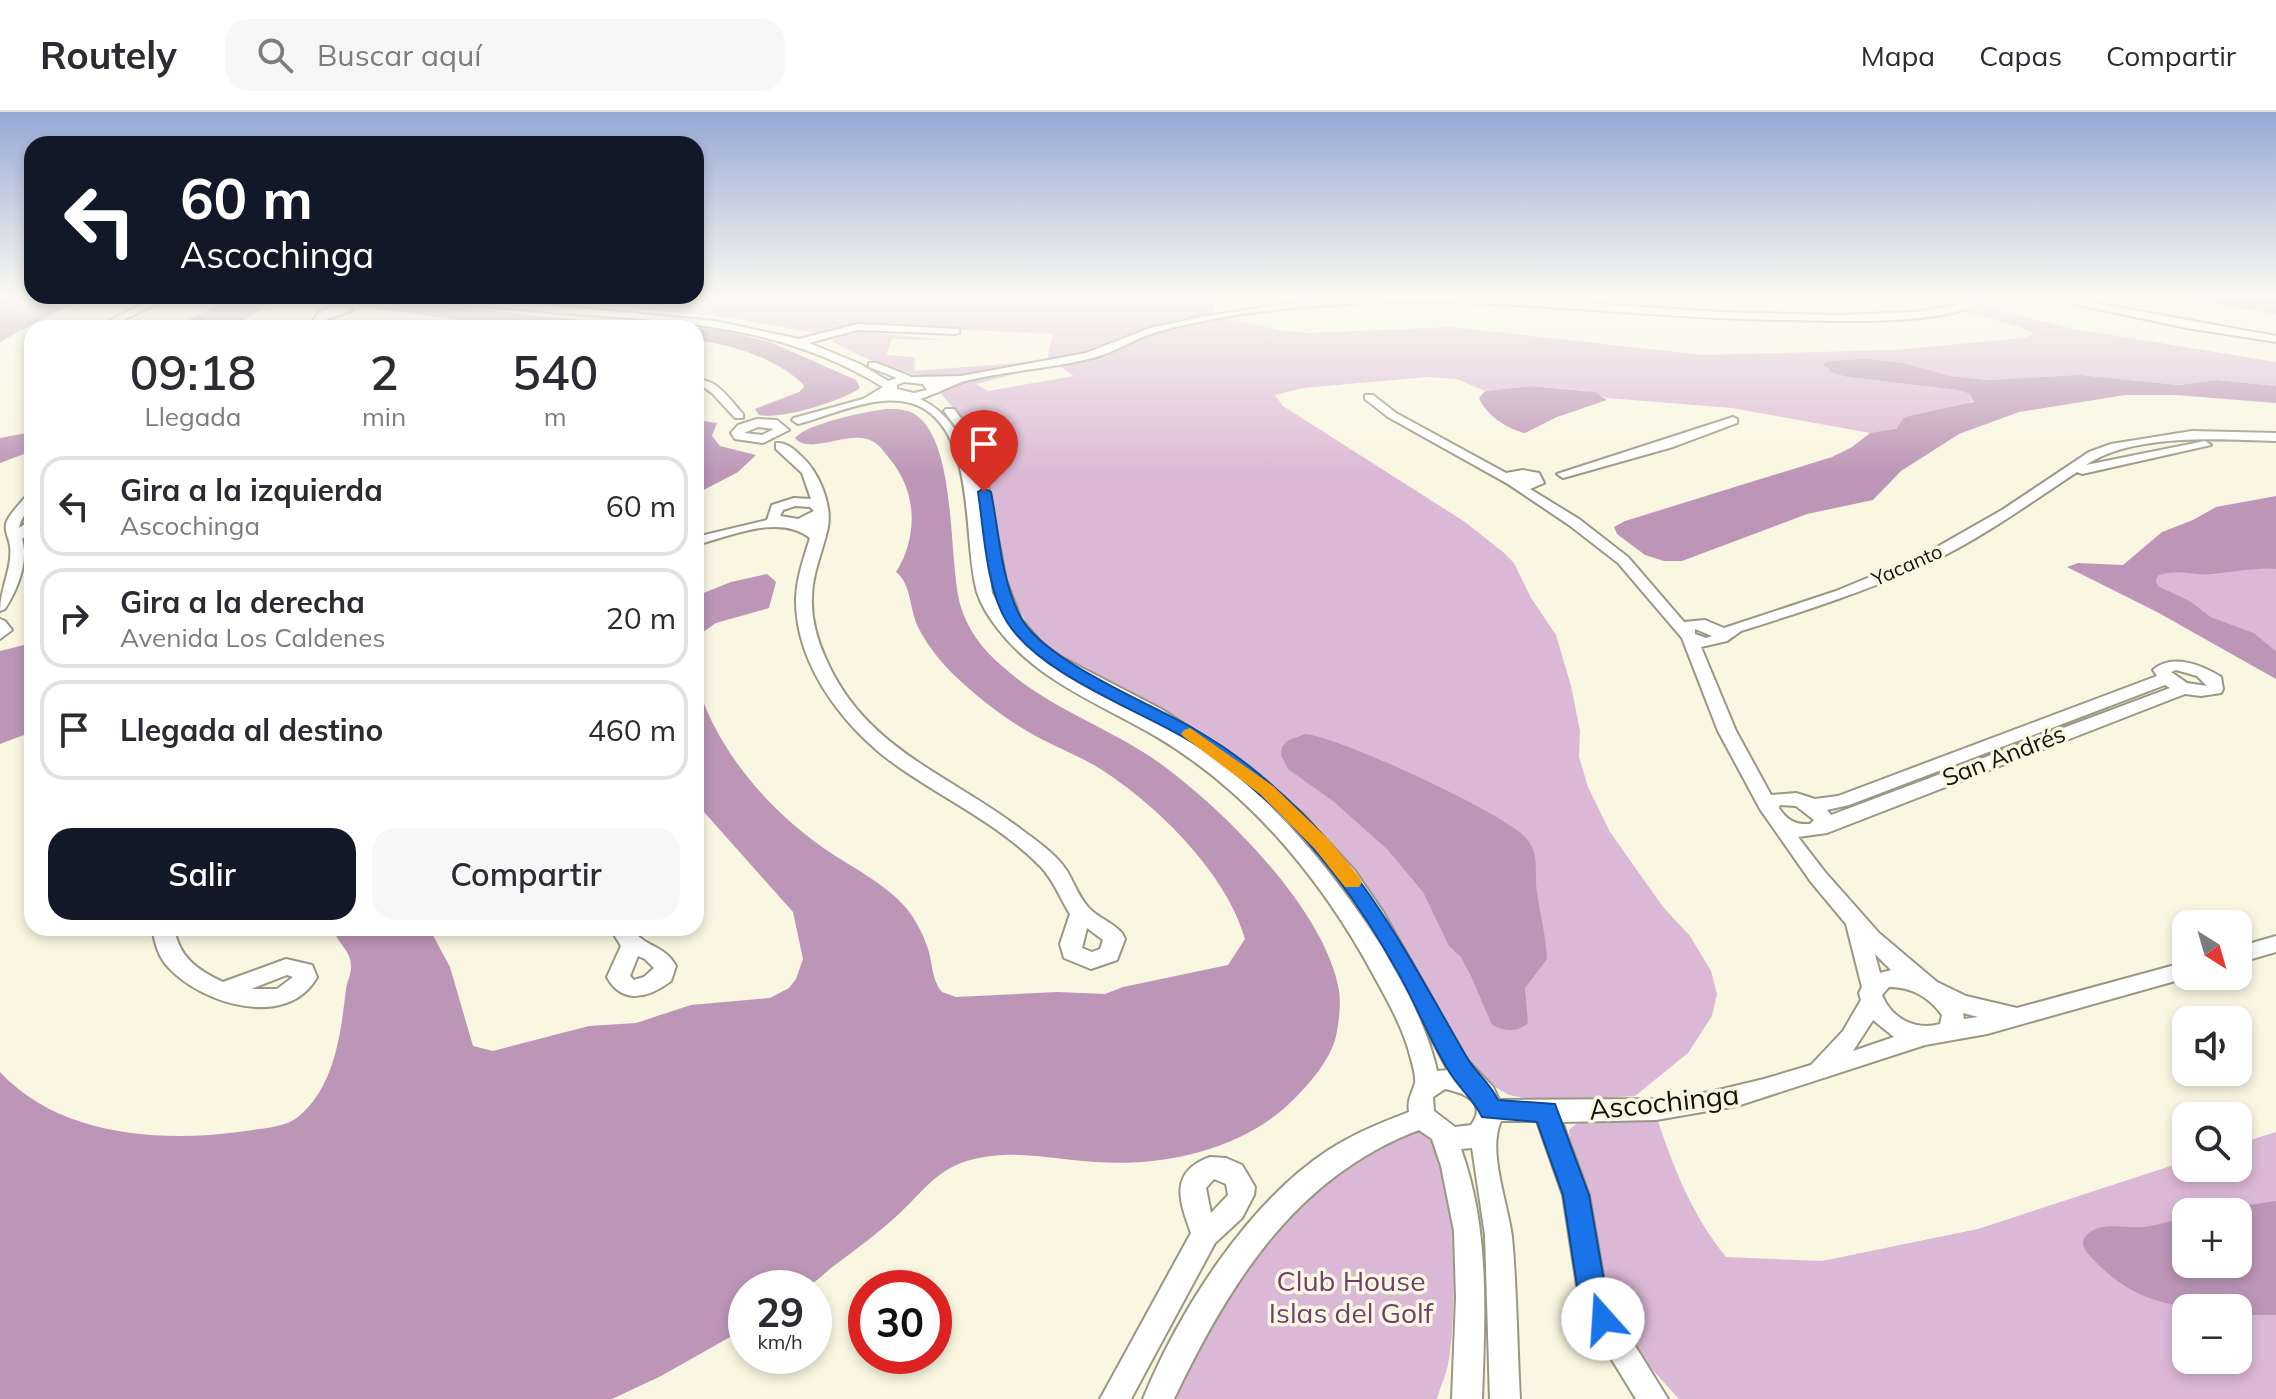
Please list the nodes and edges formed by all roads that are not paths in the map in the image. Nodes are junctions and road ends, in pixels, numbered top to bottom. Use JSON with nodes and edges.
{"nodes":[{"id":1,"x":835,"y":356,"type":"edge"},
{"id":2,"x":841,"y":356,"type":"edge"},
{"id":3,"x":1086,"y":356,"type":"edge"},
{"id":4,"x":889,"y":387,"type":"junction"},
{"id":5,"x":704,"y":388,"type":"edge"},
{"id":6,"x":908,"y":388,"type":"junction"},
{"id":7,"x":929,"y":388,"type":"junction"},
{"id":8,"x":1369,"y":397,"type":"dead end"},
{"id":9,"x":867,"y":401,"type":"junction"},
{"id":10,"x":1733,"y":421,"type":"dead end"},
{"id":11,"x":740,"y":422,"type":"junction"},
{"id":12,"x":776,"y":431,"type":"junction"},
{"id":13,"x":2251,"y":436,"type":"junction"},
{"id":14,"x":2276,"y":437,"type":"edge"},
{"id":15,"x":2146,"y":440,"type":"junction"},
{"id":16,"x":2168,"y":451,"type":"junction"},
{"id":17,"x":2066,"y":474,"type":"junction"},
{"id":18,"x":812,"y":479,"type":"junction"},
{"id":19,"x":1525,"y":480,"type":"junction"},
{"id":20,"x":1543,"y":504,"type":"junction"},
{"id":21,"x":782,"y":506,"type":"junction"},
{"id":22,"x":24,"y":508,"type":"edge"},
{"id":23,"x":820,"y":508,"type":"junction"},
{"id":24,"x":787,"y":523,"type":"junction"},
{"id":25,"x":24,"y":530,"type":"edge"},
{"id":26,"x":727,"y":533,"type":"junction"},
{"id":27,"x":17,"y":537,"type":"junction"},
{"id":28,"x":817,"y":537,"type":"junction"},
{"id":29,"x":704,"y":539,"type":"edge"},
{"id":30,"x":0,"y":606,"type":"edge"},
{"id":31,"x":0,"y":624,"type":"edge"},
{"id":32,"x":1707,"y":632,"type":"junction"},
{"id":33,"x":0,"y":634,"type":"edge"},
{"id":34,"x":1704,"y":672,"type":"junction"},
{"id":35,"x":2165,"y":679,"type":"junction"},
{"id":36,"x":2185,"y":688,"type":"junction"},
{"id":37,"x":1988,"y":746,"type":"junction"},
{"id":38,"x":2005,"y":756,"type":"junction"},
{"id":39,"x":1753,"y":779,"type":"junction"},
{"id":40,"x":1787,"y":798,"type":"junction"},
{"id":41,"x":1813,"y":806,"type":"junction"},
{"id":42,"x":1773,"y":815,"type":"junction"},
{"id":43,"x":1816,"y":828,"type":"junction"},
{"id":44,"x":1800,"y":851,"type":"junction"},
{"id":45,"x":1081,"y":913,"type":"dead end"},
{"id":46,"x":1855,"y":922,"type":"junction"},
{"id":47,"x":164,"y":936,"type":"edge"},
{"id":48,"x":2276,"y":944,"type":"edge"},
{"id":49,"x":2252,"y":951,"type":"edge"},
{"id":50,"x":2172,"y":974,"type":"edge"},
{"id":51,"x":1931,"y":989,"type":"junction"},
{"id":52,"x":224,"y":990,"type":"dead end"},
{"id":53,"x":1873,"y":994,"type":"junction"},
{"id":54,"x":2015,"y":1016,"type":"junction"},
{"id":55,"x":1950,"y":1030,"type":"junction"},
{"id":56,"x":1925,"y":1036,"type":"junction"},
{"id":57,"x":1818,"y":1070,"type":"junction"},
{"id":58,"x":1427,"y":1086,"type":"junction"},
{"id":59,"x":1477,"y":1089,"type":"junction"},
{"id":60,"x":1546,"y":1111,"type":"junction"},
{"id":61,"x":1488,"y":1120,"type":"junction"},
{"id":62,"x":1434,"y":1125,"type":"junction"},
{"id":63,"x":1205,"y":1234,"type":"dead end"},
{"id":64,"x":1655,"y":1397,"type":"edge"},
{"id":65,"x":1115,"y":1399,"type":"edge"},
{"id":66,"x":1158,"y":1399,"type":"edge"},
{"id":67,"x":1467,"y":1399,"type":"edge"},
{"id":68,"x":1505,"y":1399,"type":"edge"}],
"edges":[{"from":1,"to":4,"type":"street"},
{"from":2,"to":6,"type":"street"},
{"from":3,"to":7,"type":"street"},
{"from":4,"to":6,"type":"street"},
{"from":4,"to":6,"type":"street"},
{"from":4,"to":9,"type":"street"},
{"from":5,"to":11,"type":"street"},
{"from":6,"to":7,"type":"street"},
{"from":6,"to":7,"type":"street"},
{"from":6,"to":9,"type":"street"},
{"from":6,"to":58,"type":"street"},
{"from":7,"to":59,"type":"street"},
{"from":8,"to":19,"type":"street"},
{"from":9,"to":12,"type":"street"},
{"from":10,"to":19,"type":"street"},
{"from":11,"to":12,"type":"street"},
{"from":11,"to":12,"type":"street"},
{"from":12,"to":18,"type":"street"},
{"from":13,"to":14,"type":"street","name":"Yacanto"},
{"from":13,"to":15,"type":"street","name":"Yacanto"},
{"from":13,"to":16,"type":"street","name":"Yacanto"},
{"from":15,"to":16,"type":"street"},
{"from":15,"to":17,"type":"street","name":"Yacanto"},
{"from":16,"to":17,"type":"street","name":"Yacanto"},
{"from":17,"to":32,"type":"street","name":"Yacanto"},
{"from":18,"to":21,"type":"street"},
{"from":18,"to":23,"type":"street"},
{"from":19,"to":20,"type":"street"},
{"from":19,"to":20,"type":"street"},
{"from":20,"to":32,"type":"street"},
{"from":21,"to":23,"type":"street"},
{"from":21,"to":24,"type":"street"},
{"from":21,"to":26,"type":"street"},
{"from":22,"to":27,"type":"street"},
{"from":23,"to":24,"type":"street"},
{"from":23,"to":28,"type":"street"},
{"from":24,"to":26,"type":"street"},
{"from":24,"to":28,"type":"street"},
{"from":25,"to":27,"type":"street"},
{"from":26,"to":29,"type":"street"},
{"from":27,"to":30,"type":"street"},
{"from":28,"to":45,"type":"street"},
{"from":31,"to":33,"type":"street"},
{"from":32,"to":34,"type":"street"},
{"from":32,"to":34,"type":"street"},
{"from":34,"to":39,"type":"street"},
{"from":35,"to":36,"type":"street"},
{"from":35,"to":36,"type":"street","name":"San Andrés"},
{"from":35,"to":37,"type":"street","name":"San Andrés"},
{"from":36,"to":38,"type":"street","name":"San Andrés"},
{"from":37,"to":38,"type":"street"},
{"from":37,"to":41,"type":"street","name":"San Andrés"},
{"from":38,"to":43,"type":"street","name":"San Andrés"},
{"from":39,"to":40,"type":"street"},
{"from":39,"to":42,"type":"street"},
{"from":40,"to":41,"type":"street"},
{"from":40,"to":42,"type":"street"},
{"from":41,"to":43,"type":"street"},
{"from":42,"to":43,"type":"street"},
{"from":42,"to":44,"type":"street"},
{"from":43,"to":44,"type":"street"},
{"from":44,"to":46,"type":"street"},
{"from":46,"to":51,"type":"street"},
{"from":46,"to":53,"type":"street"},
{"from":47,"to":52,"type":"street"},
{"from":48,"to":49,"type":"street"},
{"from":50,"to":54,"type":"street"},
{"from":51,"to":53,"type":"street"},
{"from":51,"to":54,"type":"street"},
{"from":51,"to":55,"type":"street"},
{"from":53,"to":56,"type":"street"},
{"from":53,"to":57,"type":"street"},
{"from":54,"to":55,"type":"street"},
{"from":55,"to":56,"type":"street","name":"Ascochinga"},
{"from":56,"to":57,"type":"street","name":"Ascochinga"},
{"from":57,"to":60,"type":"street","name":"Ascochinga"},
{"from":58,"to":59,"type":"street"},
{"from":58,"to":62,"type":"street"},
{"from":59,"to":61,"type":"street"},
{"from":60,"to":61,"type":"street","name":"Ascochinga"},
{"from":60,"to":64,"type":"street"},
{"from":61,"to":62,"type":"street"},
{"from":61,"to":68,"type":"street"},
{"from":62,"to":66,"type":"street"},
{"from":62,"to":67,"type":"street"},
{"from":63,"to":65,"type":"street"}]}
